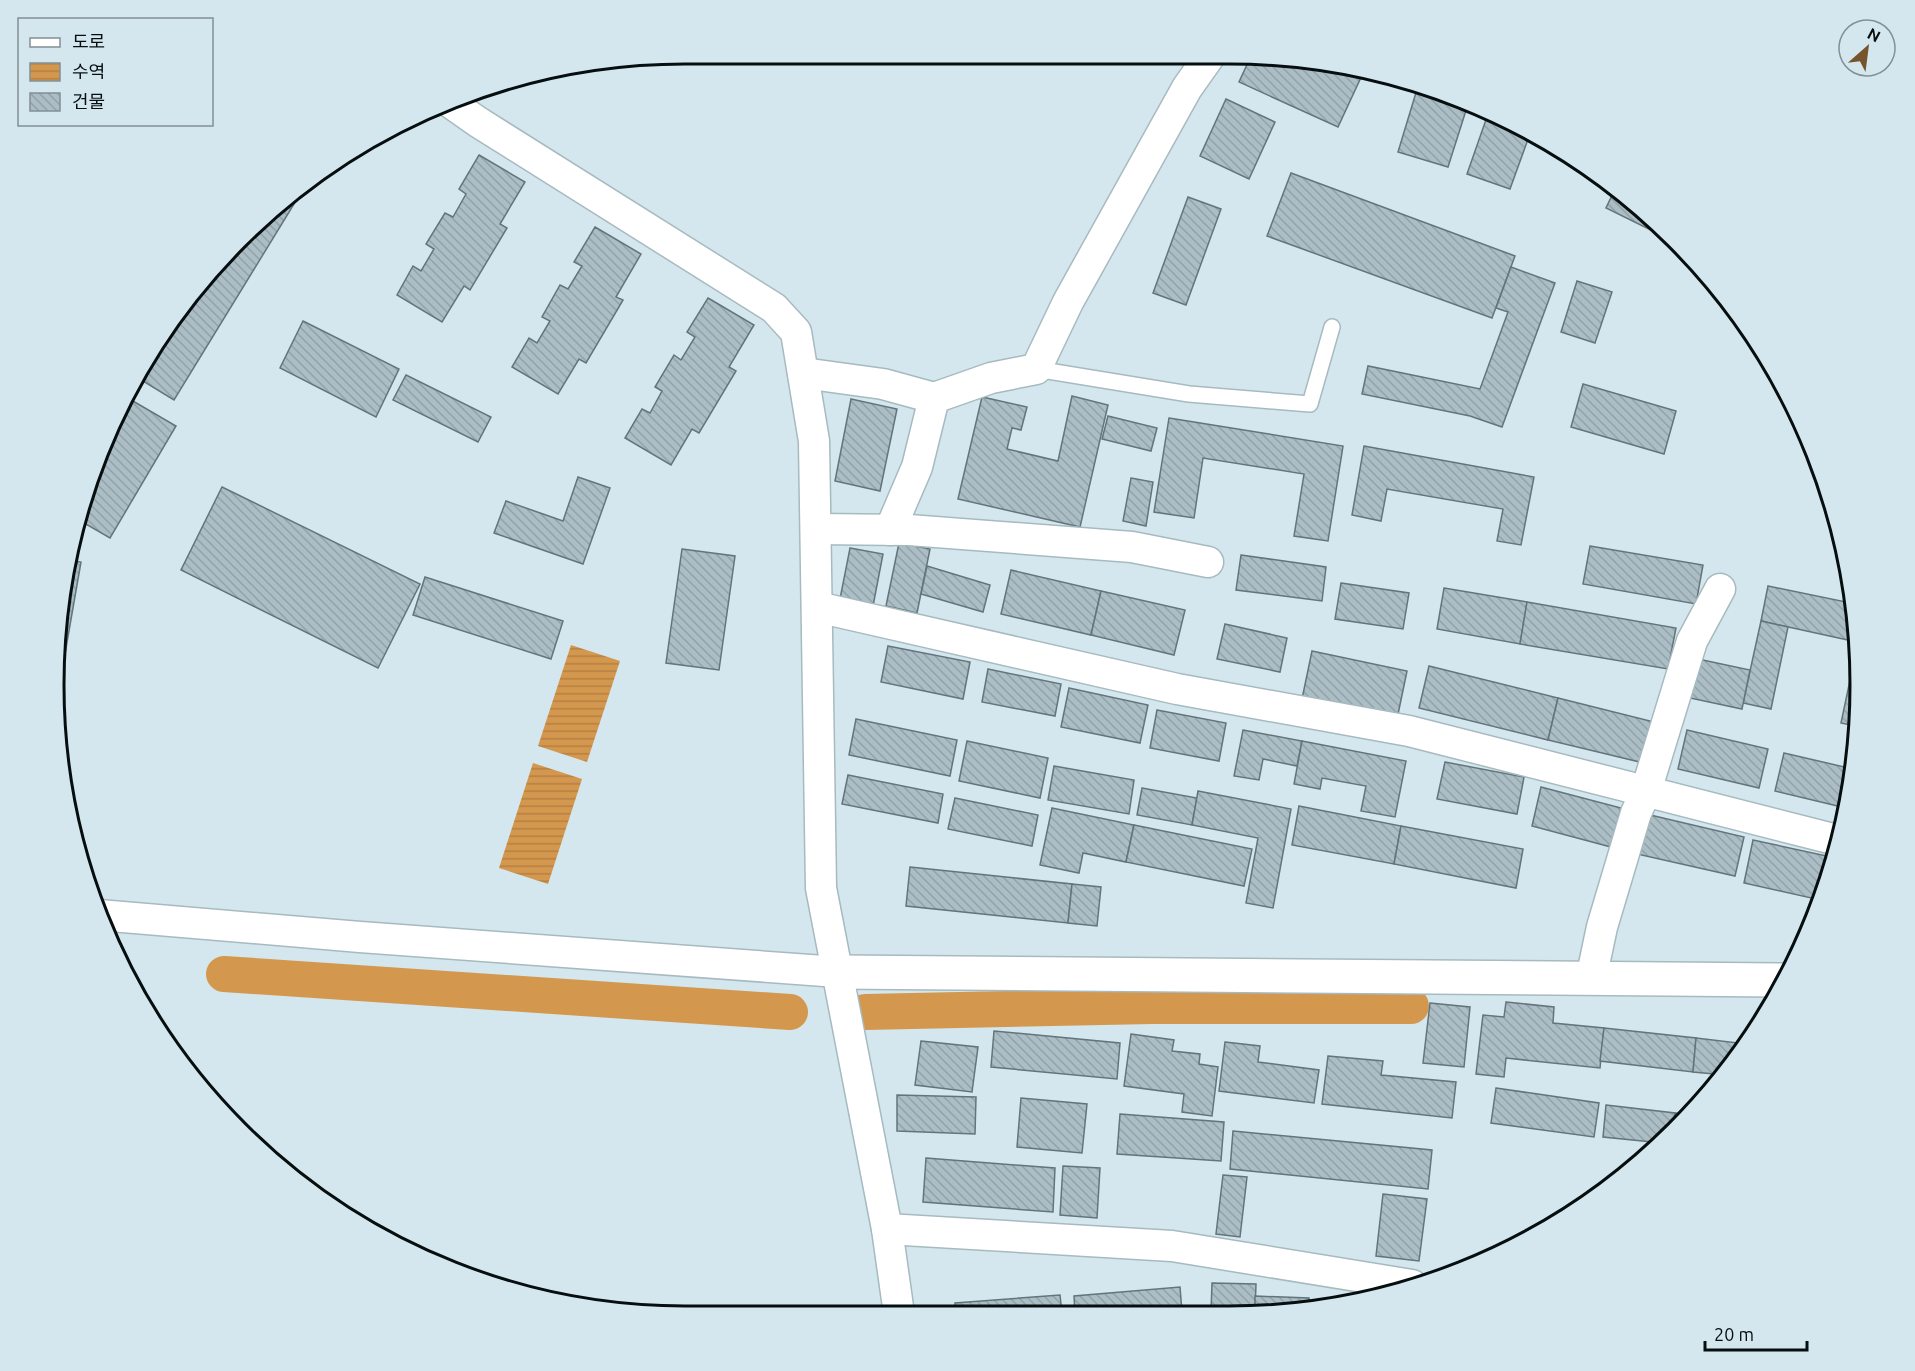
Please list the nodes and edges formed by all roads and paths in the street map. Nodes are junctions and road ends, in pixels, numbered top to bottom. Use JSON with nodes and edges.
{"nodes":[{"id":1,"x":1204,"y":64,"type":"edge"},
{"id":2,"x":458,"y":108,"type":"edge"},
{"id":3,"x":1332,"y":327,"type":"dead end"},
{"id":4,"x":1036,"y":369,"type":"junction"},
{"id":5,"x":803,"y":373,"type":"junction"},
{"id":6,"x":934,"y":398,"type":"junction"},
{"id":7,"x":816,"y":529,"type":"junction"},
{"id":8,"x":890,"y":530,"type":"junction"},
{"id":9,"x":1208,"y":562,"type":"dead end"},
{"id":10,"x":1720,"y":589,"type":"dead end"},
{"id":11,"x":817,"y":607,"type":"junction"},
{"id":12,"x":1646,"y":791,"type":"junction"},
{"id":13,"x":1831,"y":838,"type":"edge"},
{"id":14,"x":109,"y":916,"type":"edge"},
{"id":15,"x":838,"y":972,"type":"junction"},
{"id":16,"x":1591,"y":979,"type":"junction"},
{"id":17,"x":1775,"y":980,"type":"edge"},
{"id":18,"x":887,"y":1229,"type":"junction"},
{"id":19,"x":1398,"y":1283,"type":"edge"},
{"id":20,"x":898,"y":1306,"type":"edge"}],
"edges":[{"from":1,"to":4,"type":"street"},
{"from":2,"to":5,"type":"street"},
{"from":3,"to":4,"type":"lane"},
{"from":4,"to":6,"type":"street"},
{"from":5,"to":6,"type":"street"},
{"from":5,"to":7,"type":"street"},
{"from":6,"to":8,"type":"street"},
{"from":7,"to":8,"type":"street"},
{"from":7,"to":11,"type":"street"},
{"from":8,"to":9,"type":"street"},
{"from":10,"to":12,"type":"street"},
{"from":11,"to":12,"type":"street"},
{"from":11,"to":15,"type":"street"},
{"from":12,"to":13,"type":"street"},
{"from":12,"to":16,"type":"street"},
{"from":14,"to":15,"type":"street"},
{"from":15,"to":16,"type":"street"},
{"from":15,"to":18,"type":"street"},
{"from":16,"to":17,"type":"street"},
{"from":18,"to":19,"type":"street"},
{"from":18,"to":20,"type":"street"}]}
